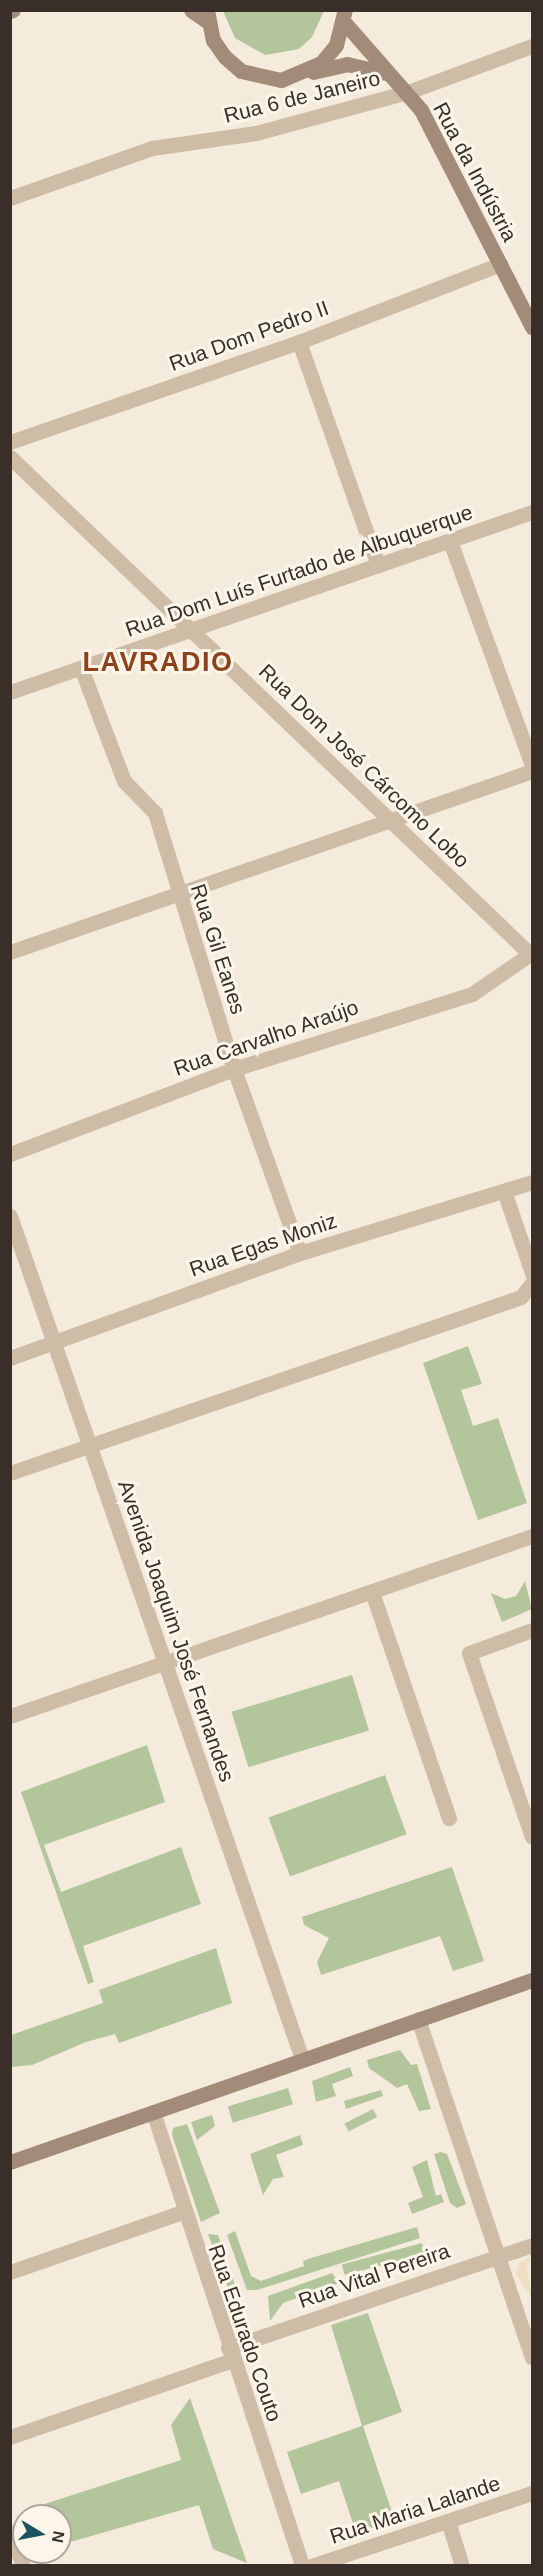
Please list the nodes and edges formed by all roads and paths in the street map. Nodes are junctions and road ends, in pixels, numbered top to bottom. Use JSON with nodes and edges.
{"nodes":[{"id":1,"x":191,"y":10,"type":"edge"},
{"id":2,"x":345,"y":14,"type":"edge"},
{"id":3,"x":207,"y":16,"type":"edge"},
{"id":4,"x":532,"y":46,"type":"edge"},
{"id":5,"x":389,"y":74,"type":"junction"},
{"id":6,"x":301,"y":75,"type":"junction"},
{"id":7,"x":408,"y":92,"type":"junction"},
{"id":8,"x":10,"y":198,"type":"edge"},
{"id":9,"x":500,"y":264,"type":"junction"},
{"id":10,"x":532,"y":327,"type":"edge"},
{"id":11,"x":299,"y":342,"type":"junction"},
{"id":12,"x":10,"y":442,"type":"edge"},
{"id":13,"x":10,"y":458,"type":"edge"},
{"id":14,"x":532,"y":512,"type":"edge"},
{"id":15,"x":450,"y":541,"type":"junction"},
{"id":16,"x":378,"y":565,"type":"junction"},
{"id":17,"x":192,"y":629,"type":"junction"},
{"id":18,"x":81,"y":668,"type":"junction"},
{"id":19,"x":10,"y":692,"type":"edge"},
{"id":20,"x":532,"y":765,"type":"edge"},
{"id":21,"x":532,"y":771,"type":"edge"},
{"id":22,"x":386,"y":818,"type":"junction"},
{"id":23,"x":178,"y":895,"type":"junction"},
{"id":24,"x":10,"y":952,"type":"edge"},
{"id":25,"x":531,"y":955,"type":"edge"},
{"id":26,"x":234,"y":1069,"type":"junction"},
{"id":27,"x":10,"y":1154,"type":"edge"},
{"id":28,"x":532,"y":1182,"type":"edge"},
{"id":29,"x":504,"y":1191,"type":"junction"},
{"id":30,"x":10,"y":1216,"type":"edge"},
{"id":31,"x":300,"y":1253,"type":"junction"},
{"id":32,"x":532,"y":1273,"type":"edge"},
{"id":33,"x":532,"y":1283,"type":"edge"},
{"id":34,"x":54,"y":1342,"type":"junction"},
{"id":35,"x":10,"y":1358,"type":"edge"},
{"id":36,"x":90,"y":1446,"type":"junction"},
{"id":37,"x":10,"y":1473,"type":"edge"},
{"id":38,"x":532,"y":1539,"type":"edge"},
{"id":39,"x":372,"y":1592,"type":"junction"},
{"id":40,"x":532,"y":1630,"type":"edge"},
{"id":41,"x":165,"y":1663,"type":"junction"},
{"id":42,"x":10,"y":1716,"type":"edge"},
{"id":43,"x":449,"y":1818,"type":"dead end"},
{"id":44,"x":532,"y":1837,"type":"edge"},
{"id":45,"x":532,"y":1980,"type":"edge"},
{"id":46,"x":418,"y":2019,"type":"junction"},
{"id":47,"x":302,"y":2059,"type":"junction"},
{"id":48,"x":153,"y":2112,"type":"junction"},
{"id":49,"x":10,"y":2162,"type":"edge"},
{"id":50,"x":182,"y":2212,"type":"junction"},
{"id":51,"x":532,"y":2245,"type":"edge"},
{"id":52,"x":497,"y":2257,"type":"junction"},
{"id":53,"x":10,"y":2272,"type":"edge"},
{"id":54,"x":230,"y":2354,"type":"junction"},
{"id":55,"x":532,"y":2357,"type":"edge"},
{"id":56,"x":10,"y":2437,"type":"edge"},
{"id":57,"x":532,"y":2493,"type":"edge"},
{"id":58,"x":448,"y":2521,"type":"junction"},
{"id":59,"x":10,"y":2532,"type":"edge"},
{"id":60,"x":23,"y":2565,"type":"edge"},
{"id":61,"x":302,"y":2565,"type":"edge"},
{"id":62,"x":311,"y":2565,"type":"edge"},
{"id":63,"x":462,"y":2565,"type":"edge"}],
"edges":[{"from":1,"to":3,"type":"street"},
{"from":2,"to":5,"type":"street","name":"Rua da Indústria"},
{"from":2,"to":6,"type":"street"},
{"from":3,"to":6,"type":"street"},
{"from":4,"to":7,"type":"street","name":"Rua 6 de Janeiro"},
{"from":5,"to":6,"type":"street"},
{"from":5,"to":7,"type":"street","name":"Rua da Indústria"},
{"from":7,"to":8,"type":"street","name":"Rua 6 de Janeiro"},
{"from":7,"to":9,"type":"street","name":"Rua da Indústria"},
{"from":9,"to":10,"type":"street","name":"Rua da Indústria"},
{"from":9,"to":11,"type":"street","name":"Rua Dom Pedro II"},
{"from":11,"to":12,"type":"street","name":"Rua Dom Pedro II"},
{"from":11,"to":16,"type":"street"},
{"from":13,"to":17,"type":"street","name":"Rua Dom José Cárcomo Lobo"},
{"from":14,"to":15,"type":"street","name":"Rua Dom Luís Furtado de Albuquerque"},
{"from":15,"to":16,"type":"street","name":"Rua Dom Luís Furtado de Albuquerque"},
{"from":15,"to":20,"type":"street"},
{"from":16,"to":17,"type":"street","name":"Rua Dom Luís Furtado de Albuquerque"},
{"from":17,"to":18,"type":"street","name":"Rua Dom Luís Furtado de Albuquerque"},
{"from":17,"to":22,"type":"street","name":"Rua Dom José Cárcomo Lobo"},
{"from":18,"to":19,"type":"street","name":"Rua Dom Luís Furtado de Albuquerque"},
{"from":18,"to":23,"type":"street","name":"Rua Gil Eanes"},
{"from":21,"to":22,"type":"street"},
{"from":22,"to":23,"type":"street"},
{"from":22,"to":25,"type":"street","name":"Rua Dom José Cárcomo Lobo"},
{"from":23,"to":24,"type":"street"},
{"from":23,"to":26,"type":"street","name":"Rua Gil Eanes"},
{"from":25,"to":26,"type":"street","name":"Rua Carvalho Araújo"},
{"from":26,"to":27,"type":"street","name":"Rua Carvalho Araújo"},
{"from":26,"to":31,"type":"street","name":"Rua Gil Eanes"},
{"from":28,"to":29,"type":"street","name":"Rua Egas Moniz"},
{"from":29,"to":31,"type":"street","name":"Rua Egas Moniz"},
{"from":29,"to":32,"type":"street"},
{"from":30,"to":34,"type":"street","name":"Avenida Joaquim José Fernandes"},
{"from":31,"to":34,"type":"street","name":"Rua Egas Moniz"},
{"from":33,"to":36,"type":"street"},
{"from":34,"to":35,"type":"street","name":"Rua Egas Moniz"},
{"from":34,"to":36,"type":"street","name":"Avenida Joaquim José Fernandes"},
{"from":36,"to":37,"type":"street"},
{"from":36,"to":41,"type":"street","name":"Avenida Joaquim José Fernandes"},
{"from":38,"to":39,"type":"street"},
{"from":39,"to":41,"type":"street"},
{"from":39,"to":43,"type":"street"},
{"from":40,"to":44,"type":"street"},
{"from":41,"to":42,"type":"street"},
{"from":41,"to":47,"type":"street","name":"Avenida Joaquim José Fernandes"},
{"from":45,"to":46,"type":"street"},
{"from":46,"to":47,"type":"street"},
{"from":46,"to":52,"type":"street"},
{"from":47,"to":48,"type":"street"},
{"from":48,"to":49,"type":"street"},
{"from":48,"to":50,"type":"street","name":"Rua Edurado Couto"},
{"from":50,"to":53,"type":"street"},
{"from":50,"to":54,"type":"street","name":"Rua Edurado Couto"},
{"from":51,"to":52,"type":"street","name":"Rua Vital Pereira"},
{"from":52,"to":54,"type":"street","name":"Rua Vital Pereira"},
{"from":52,"to":55,"type":"street"},
{"from":54,"to":56,"type":"street","name":"Rua Vital Pereira"},
{"from":54,"to":61,"type":"street","name":"Rua Edurado Couto"},
{"from":57,"to":58,"type":"street","name":"Rua Maria Lalande"},
{"from":58,"to":62,"type":"street","name":"Rua Maria Lalande"},
{"from":58,"to":63,"type":"street"},
{"from":59,"to":60,"type":"street"}]}
